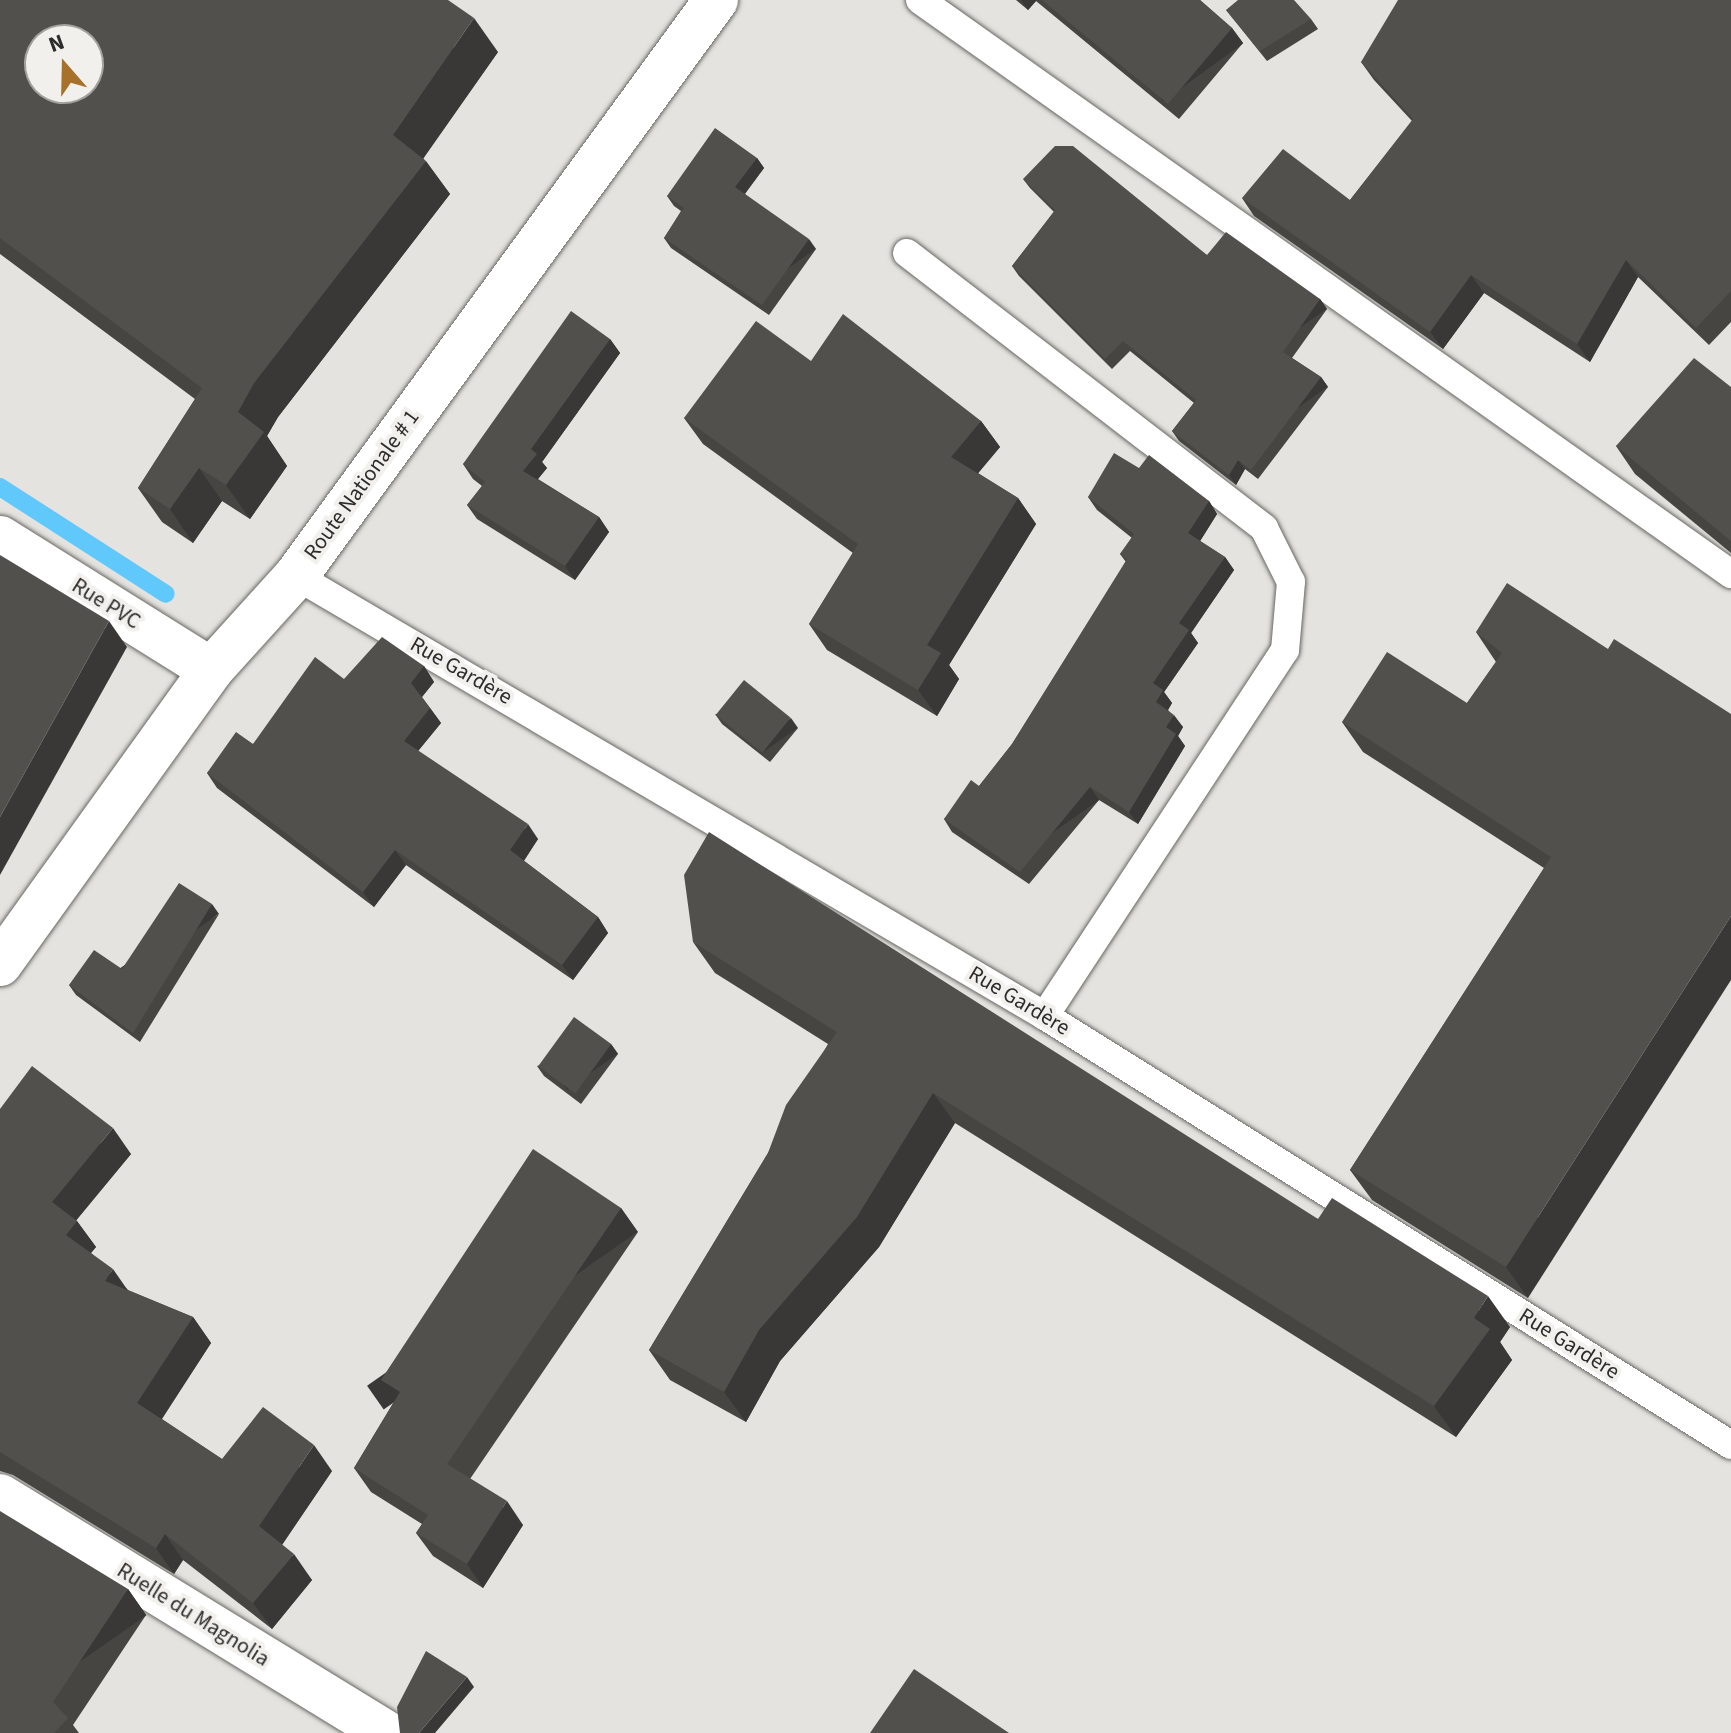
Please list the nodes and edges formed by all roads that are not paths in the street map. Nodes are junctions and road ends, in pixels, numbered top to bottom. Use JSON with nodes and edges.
{"nodes":[{"id":1,"x":716,"y":0,"type":"edge"},
{"id":2,"x":920,"y":0,"type":"edge"},
{"id":3,"x":907,"y":253,"type":"dead end"},
{"id":4,"x":0,"y":538,"type":"edge"},
{"id":5,"x":1731,"y":574,"type":"edge"},
{"id":6,"x":296,"y":576,"type":"junction"},
{"id":7,"x":211,"y":670,"type":"junction"},
{"id":8,"x":13,"y":922,"type":"edge"},
{"id":9,"x":0,"y":964,"type":"edge"},
{"id":10,"x":1045,"y":1016,"type":"junction"},
{"id":11,"x":1731,"y":1445,"type":"edge"},
{"id":12,"x":0,"y":1496,"type":"edge"},
{"id":13,"x":386,"y":1733,"type":"edge"}],
"edges":[{"from":1,"to":6,"type":"main road","name":"Route Nationale # 1"},
{"from":2,"to":5,"type":"lane"},
{"from":3,"to":10,"type":"lane"},
{"from":4,"to":7,"type":"main road","name":"Rue PVC"},
{"from":6,"to":7,"type":"main road","name":"Route Nationale # 1"},
{"from":6,"to":10,"type":"lane","name":"Rue Gardère"},
{"from":7,"to":8,"type":"main road","name":"Route Nationale # 1"},
{"from":8,"to":9,"type":"main road","name":"Route Nationale # 1"},
{"from":10,"to":11,"type":"lane","name":"Rue Gardère"},
{"from":12,"to":13,"type":"main road","name":"Ruelle du Magnolia"}]}
